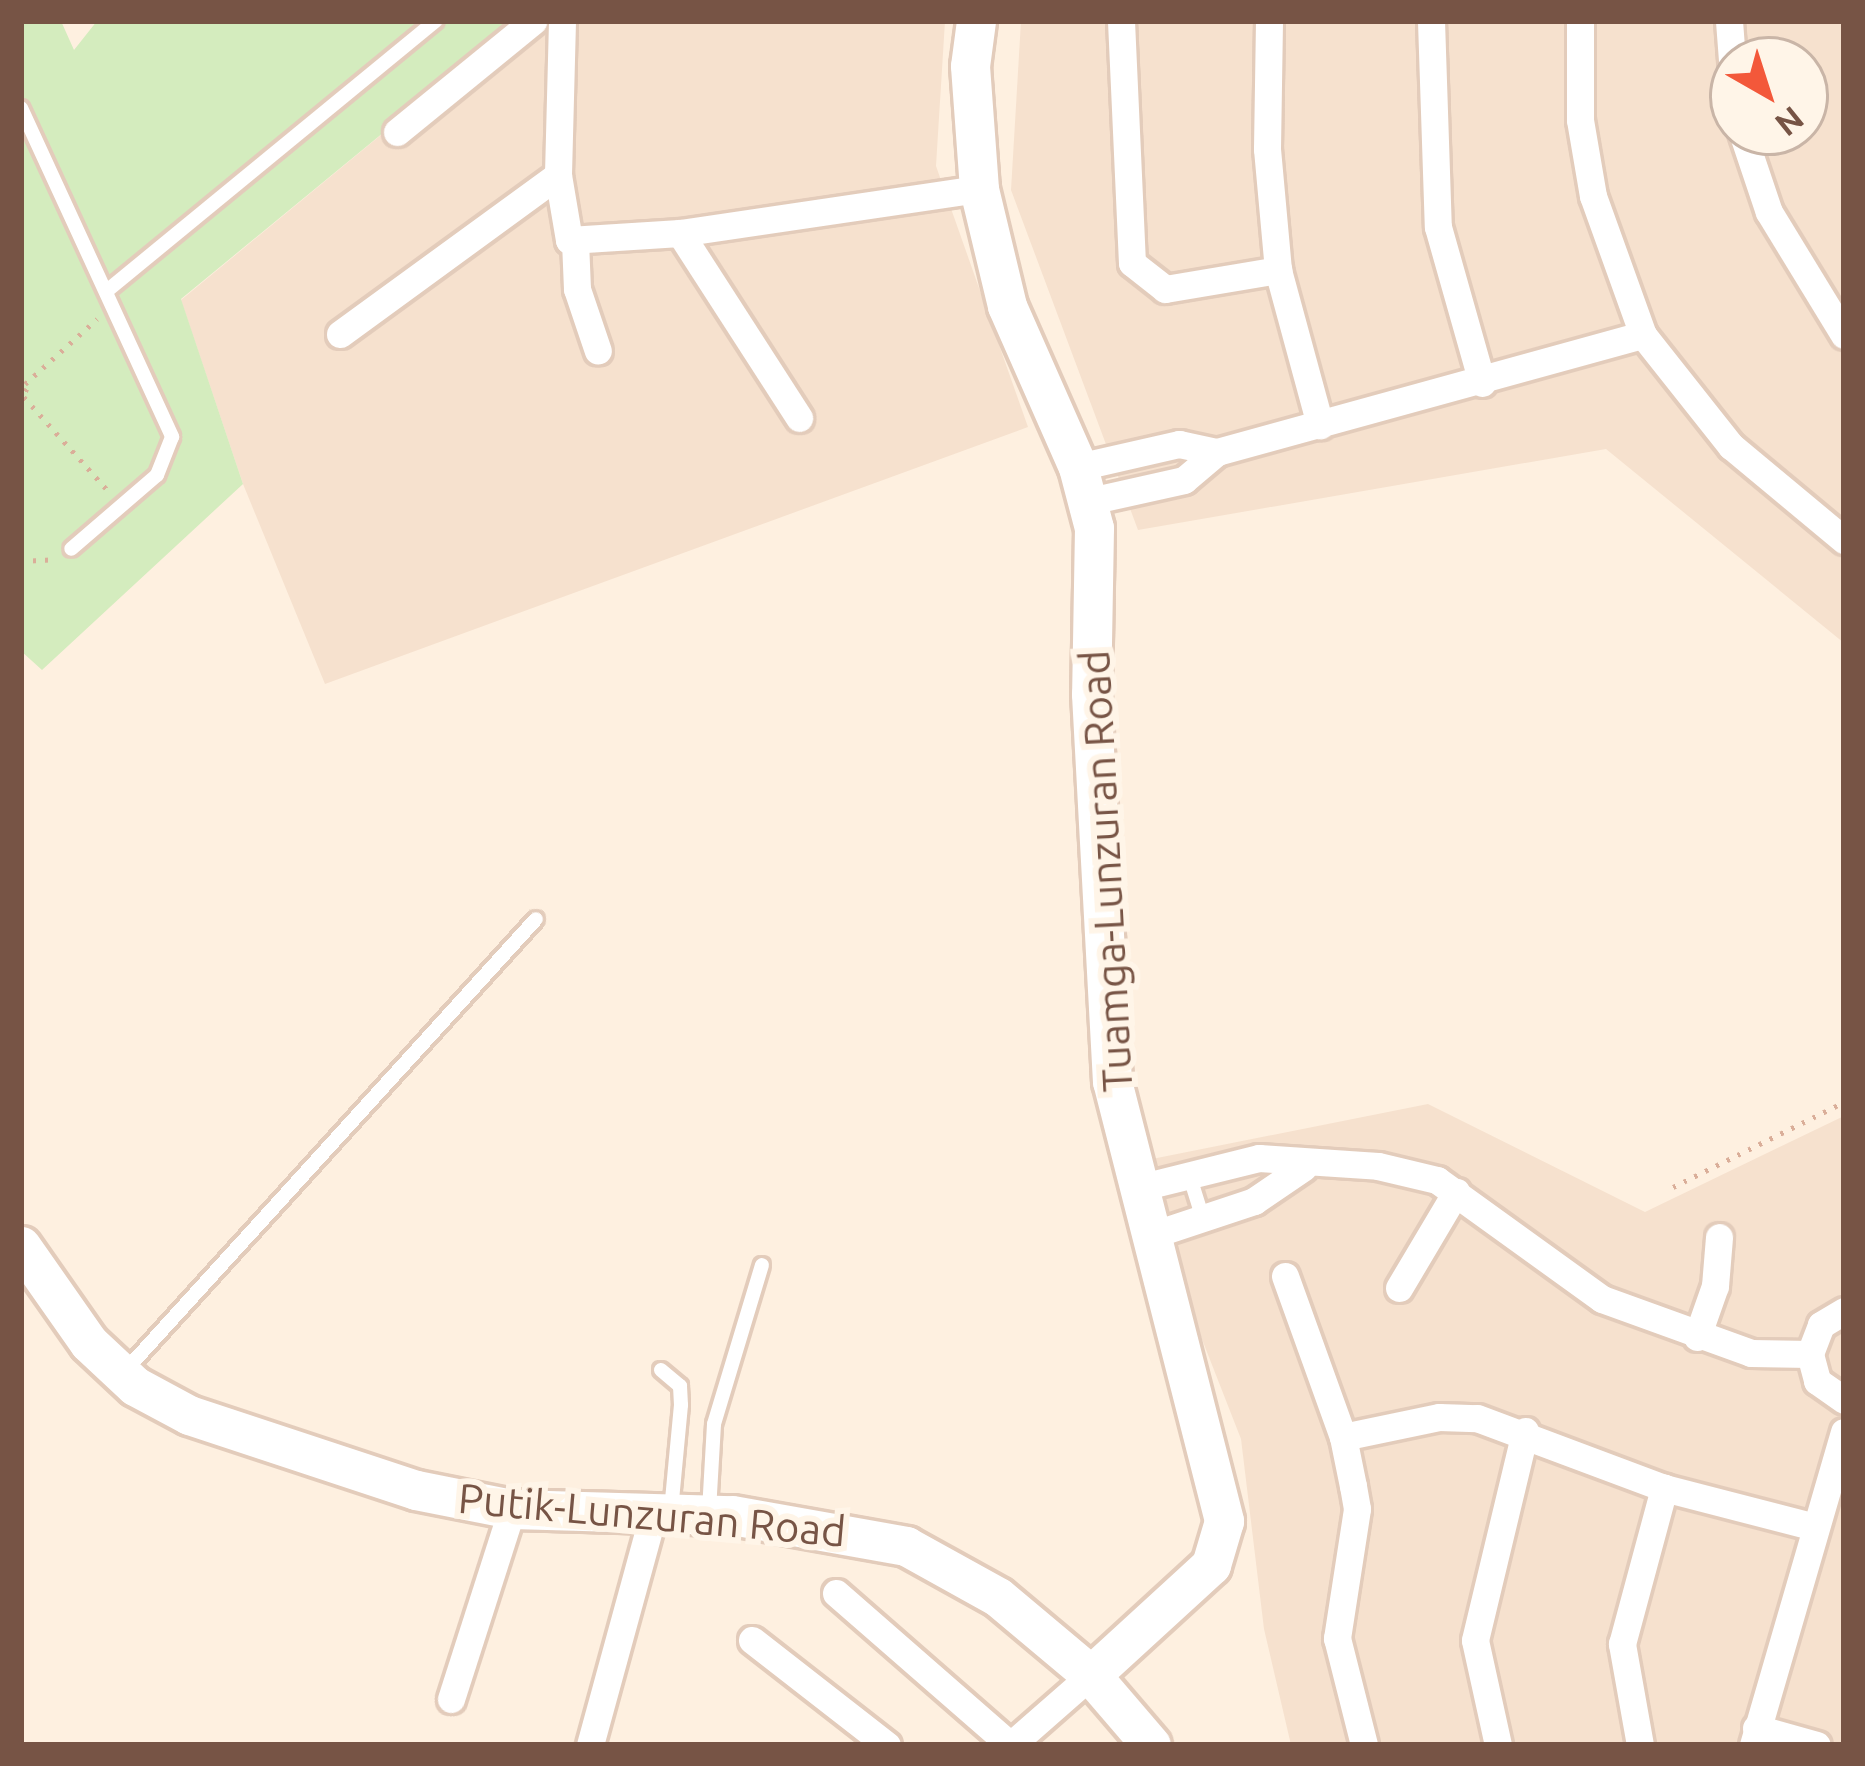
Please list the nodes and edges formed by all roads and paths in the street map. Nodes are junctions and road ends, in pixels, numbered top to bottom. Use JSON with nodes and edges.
{"nodes":[{"id":1,"x":436,"y":21,"type":"edge"},
{"id":2,"x":533,"y":21,"type":"edge"},
{"id":3,"x":562,"y":21,"type":"edge"},
{"id":4,"x":976,"y":21,"type":"edge"},
{"id":5,"x":1120,"y":21,"type":"edge"},
{"id":6,"x":1269,"y":21,"type":"edge"},
{"id":7,"x":1431,"y":21,"type":"edge"},
{"id":8,"x":1580,"y":21,"type":"edge"},
{"id":9,"x":21,"y":108,"type":"edge"},
{"id":10,"x":398,"y":132,"type":"dead end"},
{"id":11,"x":1750,"y":156,"type":"edge"},
{"id":12,"x":558,"y":175,"type":"junction"},
{"id":13,"x":979,"y":189,"type":"junction"},
{"id":14,"x":680,"y":233,"type":"junction"},
{"id":15,"x":575,"y":242,"type":"junction"},
{"id":16,"x":1278,"y":270,"type":"junction"},
{"id":17,"x":111,"y":297,"type":"junction"},
{"id":18,"x":340,"y":334,"type":"dead end"},
{"id":19,"x":1844,"y":334,"type":"edge"},
{"id":20,"x":1642,"y":335,"type":"junction"},
{"id":21,"x":598,"y":351,"type":"dead end"},
{"id":22,"x":23,"y":383,"type":"edge"},
{"id":23,"x":1482,"y":383,"type":"junction"},
{"id":24,"x":23,"y":398,"type":"edge"},
{"id":25,"x":799,"y":418,"type":"dead end"},
{"id":26,"x":1320,"y":425,"type":"junction"},
{"id":27,"x":1084,"y":484,"type":"junction"},
{"id":28,"x":122,"y":506,"type":"junction"},
{"id":29,"x":1844,"y":540,"type":"edge"},
{"id":30,"x":71,"y":549,"type":"joint"},
{"id":31,"x":21,"y":561,"type":"edge"},
{"id":32,"x":536,"y":919,"type":"dead end"},
{"id":33,"x":1843,"y":1102,"type":"edge"},
{"id":34,"x":1844,"y":1112,"type":"edge"},
{"id":35,"x":1304,"y":1167,"type":"junction"},
{"id":36,"x":1189,"y":1174,"type":"junction"},
{"id":37,"x":1673,"y":1187,"type":"dead end"},
{"id":38,"x":1138,"y":1188,"type":"junction"},
{"id":39,"x":1456,"y":1192,"type":"junction"},
{"id":40,"x":1203,"y":1219,"type":"junction"},
{"id":41,"x":1149,"y":1236,"type":"junction"},
{"id":42,"x":1719,"y":1237,"type":"dead end"},
{"id":43,"x":21,"y":1246,"type":"edge"},
{"id":44,"x":761,"y":1265,"type":"dead end"},
{"id":45,"x":1285,"y":1276,"type":"dead end"},
{"id":46,"x":1399,"y":1288,"type":"dead end"},
{"id":47,"x":1844,"y":1311,"type":"edge"},
{"id":48,"x":1697,"y":1337,"type":"junction"},
{"id":49,"x":1810,"y":1354,"type":"junction"},
{"id":50,"x":661,"y":1370,"type":"dead end"},
{"id":51,"x":123,"y":1374,"type":"junction"},
{"id":52,"x":1844,"y":1400,"type":"edge"},
{"id":53,"x":1525,"y":1431,"type":"junction"},
{"id":54,"x":1844,"y":1432,"type":"edge"},
{"id":55,"x":1343,"y":1437,"type":"junction"},
{"id":56,"x":1664,"y":1487,"type":"junction"},
{"id":57,"x":512,"y":1509,"type":"junction"},
{"id":58,"x":678,"y":1512,"type":"junction"},
{"id":59,"x":1815,"y":1527,"type":"junction"},
{"id":60,"x":836,"y":1593,"type":"dead end"},
{"id":61,"x":752,"y":1640,"type":"dead end"},
{"id":62,"x":1091,"y":1675,"type":"junction"},
{"id":63,"x":451,"y":1699,"type":"dead end"},
{"id":64,"x":1754,"y":1736,"type":"edge"},
{"id":65,"x":1139,"y":1740,"type":"edge"},
{"id":66,"x":590,"y":1745,"type":"edge"},
{"id":67,"x":887,"y":1745,"type":"edge"},
{"id":68,"x":1011,"y":1745,"type":"edge"},
{"id":69,"x":1364,"y":1745,"type":"edge"},
{"id":70,"x":1498,"y":1745,"type":"edge"},
{"id":71,"x":1640,"y":1745,"type":"edge"},
{"id":72,"x":1817,"y":1745,"type":"edge"}],
"edges":[{"from":1,"to":17,"type":"lane"},
{"from":2,"to":10,"type":"street"},
{"from":3,"to":12,"type":"street"},
{"from":4,"to":13,"type":"street","name":"Tuamga-Lunzuran Road"},
{"from":5,"to":16,"type":"street"},
{"from":6,"to":16,"type":"street"},
{"from":7,"to":23,"type":"street"},
{"from":8,"to":20,"type":"street"},
{"from":9,"to":17,"type":"lane"},
{"from":11,"to":19,"type":"street"},
{"from":12,"to":15,"type":"street"},
{"from":12,"to":18,"type":"street"},
{"from":13,"to":14,"type":"street"},
{"from":13,"to":27,"type":"street","name":"Tuamga-Lunzuran Road"},
{"from":14,"to":15,"type":"street"},
{"from":14,"to":25,"type":"street"},
{"from":15,"to":21,"type":"street"},
{"from":16,"to":26,"type":"street"},
{"from":17,"to":22,"type":"path"},
{"from":17,"to":28,"type":"lane"},
{"from":20,"to":23,"type":"street"},
{"from":20,"to":29,"type":"street"},
{"from":22,"to":24,"type":"path"},
{"from":23,"to":26,"type":"street"},
{"from":24,"to":28,"type":"path"},
{"from":26,"to":27,"type":"street"},
{"from":27,"to":38,"type":"street","name":"Tuamga-Lunzuran Road"},
{"from":28,"to":30,"type":"lane"},
{"from":30,"to":31,"type":"path"},
{"from":32,"to":51,"type":"lane"},
{"from":33,"to":34,"type":"path"},
{"from":33,"to":37,"type":"path"},
{"from":35,"to":36,"type":"street"},
{"from":35,"to":39,"type":"street"},
{"from":35,"to":40,"type":"street"},
{"from":36,"to":38,"type":"street"},
{"from":36,"to":40,"type":"lane"},
{"from":38,"to":41,"type":"street","name":"Tuamga-Lunzuran Road"},
{"from":39,"to":46,"type":"street"},
{"from":39,"to":48,"type":"street"},
{"from":40,"to":41,"type":"street"},
{"from":41,"to":62,"type":"street","name":"Tuamga-Lunzuran Road"},
{"from":42,"to":48,"type":"street"},
{"from":43,"to":51,"type":"street","name":"Putik-Lunzuran Road"},
{"from":44,"to":58,"type":"lane"},
{"from":45,"to":55,"type":"street"},
{"from":47,"to":49,"type":"street"},
{"from":48,"to":49,"type":"street"},
{"from":49,"to":52,"type":"street"},
{"from":50,"to":58,"type":"lane"},
{"from":51,"to":57,"type":"street","name":"Putik-Lunzuran Road"},
{"from":53,"to":55,"type":"street"},
{"from":53,"to":56,"type":"street"},
{"from":53,"to":70,"type":"street"},
{"from":54,"to":59,"type":"street"},
{"from":55,"to":69,"type":"street"},
{"from":56,"to":59,"type":"street"},
{"from":56,"to":71,"type":"street"},
{"from":57,"to":58,"type":"street","name":"Putik-Lunzuran Road"},
{"from":57,"to":63,"type":"street"},
{"from":58,"to":62,"type":"street","name":"Putik-Lunzuran Road"},
{"from":58,"to":66,"type":"street"},
{"from":59,"to":64,"type":"street"},
{"from":60,"to":68,"type":"street"},
{"from":61,"to":67,"type":"street"},
{"from":62,"to":65,"type":"street","name":"Putik-Lunzuran Road"},
{"from":62,"to":68,"type":"street"},
{"from":64,"to":72,"type":"street"}]}
